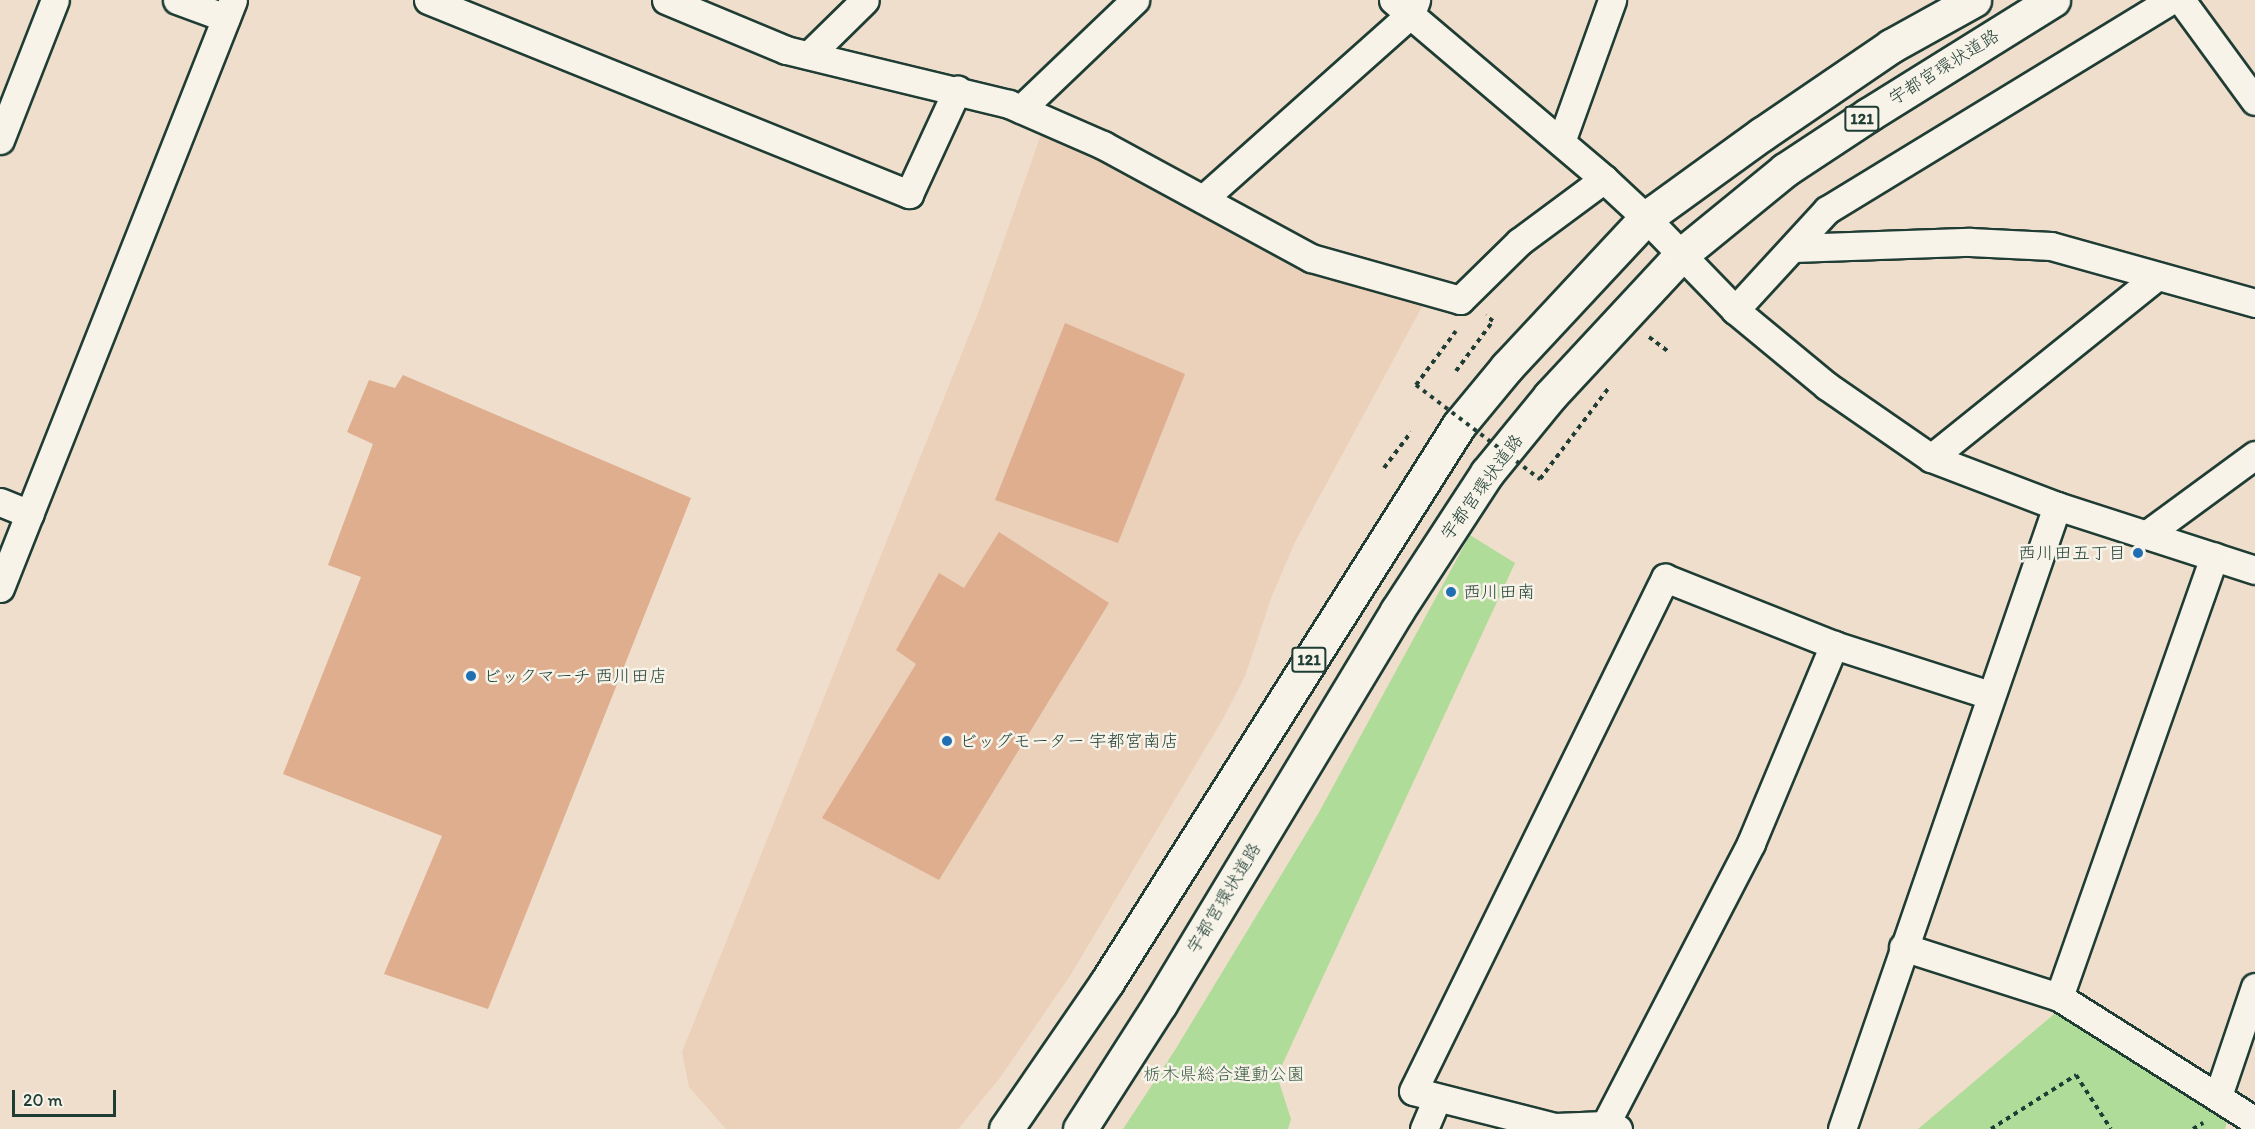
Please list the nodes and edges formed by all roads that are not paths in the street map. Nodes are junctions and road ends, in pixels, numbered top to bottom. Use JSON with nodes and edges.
{"nodes":[{"id":1,"x":55,"y":0,"type":"edge"},
{"id":2,"x":177,"y":0,"type":"edge"},
{"id":3,"x":428,"y":0,"type":"edge"},
{"id":4,"x":666,"y":0,"type":"edge"},
{"id":5,"x":865,"y":0,"type":"edge"},
{"id":6,"x":1135,"y":0,"type":"edge"},
{"id":7,"x":1612,"y":0,"type":"edge"},
{"id":8,"x":1974,"y":0,"type":"edge"},
{"id":9,"x":2053,"y":0,"type":"edge"},
{"id":10,"x":2171,"y":0,"type":"edge"},
{"id":11,"x":2181,"y":0,"type":"edge"},
{"id":12,"x":1407,"y":5,"type":"edge"},
{"id":13,"x":229,"y":9,"type":"edge"},
{"id":14,"x":809,"y":55,"type":"junction"},
{"id":15,"x":11,"y":83,"type":"edge"},
{"id":16,"x":957,"y":90,"type":"junction"},
{"id":17,"x":2255,"y":101,"type":"edge"},
{"id":18,"x":1021,"y":109,"type":"junction"},
{"id":19,"x":0,"y":140,"type":"edge"},
{"id":20,"x":1561,"y":142,"type":"junction"},
{"id":21,"x":1604,"y":179,"type":"junction"},
{"id":22,"x":1203,"y":199,"type":"junction"},
{"id":23,"x":1646,"y":218,"type":"junction"},
{"id":24,"x":1794,"y":248,"type":"junction"},
{"id":25,"x":1682,"y":254,"type":"junction"},
{"id":26,"x":2157,"y":276,"type":"junction"},
{"id":27,"x":2255,"y":303,"type":"edge"},
{"id":28,"x":1736,"y":310,"type":"junction"},
{"id":29,"x":2255,"y":455,"type":"edge"},
{"id":30,"x":1932,"y":458,"type":"junction"},
{"id":31,"x":0,"y":502,"type":"edge"},
{"id":32,"x":2057,"y":506,"type":"junction"},
{"id":33,"x":30,"y":514,"type":"junction"},
{"id":34,"x":2146,"y":534,"type":"junction"},
{"id":35,"x":2214,"y":556,"type":"junction"},
{"id":36,"x":2255,"y":570,"type":"edge"},
{"id":37,"x":0,"y":588,"type":"edge"},
{"id":38,"x":1834,"y":645,"type":"junction"},
{"id":39,"x":1990,"y":695,"type":"junction"},
{"id":40,"x":1903,"y":947,"type":"junction"},
{"id":41,"x":2255,"y":987,"type":"edge"},
{"id":42,"x":2059,"y":997,"type":"junction"},
{"id":43,"x":2218,"y":1096,"type":"junction"},
{"id":44,"x":1437,"y":1098,"type":"junction"},
{"id":45,"x":2255,"y":1121,"type":"edge"},
{"id":46,"x":1612,"y":1127,"type":"edge"},
{"id":47,"x":1554,"y":1128,"type":"edge"},
{"id":48,"x":1006,"y":1129,"type":"edge"},
{"id":49,"x":1080,"y":1129,"type":"edge"},
{"id":50,"x":1424,"y":1129,"type":"edge"},
{"id":51,"x":1842,"y":1129,"type":"edge"}],
"edges":[{"from":1,"to":15,"type":"street"},
{"from":2,"to":13,"type":"street"},
{"from":3,"to":16,"type":"street"},
{"from":4,"to":14,"type":"street"},
{"from":5,"to":14,"type":"street"},
{"from":6,"to":18,"type":"street"},
{"from":7,"to":20,"type":"street"},
{"from":8,"to":23,"type":"highway","number":"121"},
{"from":9,"to":25,"type":"highway","name":"宇都宮環状道路","number":"121"},
{"from":10,"to":24,"type":"street"},
{"from":11,"to":17,"type":"street"},
{"from":12,"to":20,"type":"street"},
{"from":12,"to":22,"type":"street"},
{"from":13,"to":33,"type":"street"},
{"from":14,"to":16,"type":"street"},
{"from":15,"to":19,"type":"street"},
{"from":16,"to":18,"type":"street"},
{"from":18,"to":22,"type":"street"},
{"from":20,"to":21,"type":"street"},
{"from":21,"to":22,"type":"street"},
{"from":21,"to":23,"type":"street"},
{"from":23,"to":25,"type":"street"},
{"from":23,"to":48,"type":"highway","number":"121"},
{"from":24,"to":26,"type":"street"},
{"from":24,"to":28,"type":"street"},
{"from":25,"to":28,"type":"street"},
{"from":25,"to":49,"type":"highway","name":"宇都宮環状道路","number":"121"},
{"from":26,"to":27,"type":"street"},
{"from":26,"to":30,"type":"street"},
{"from":28,"to":30,"type":"street"},
{"from":29,"to":34,"type":"street"},
{"from":30,"to":32,"type":"street"},
{"from":31,"to":33,"type":"street"},
{"from":32,"to":34,"type":"street"},
{"from":32,"to":39,"type":"street"},
{"from":33,"to":37,"type":"street"},
{"from":34,"to":35,"type":"street"},
{"from":35,"to":36,"type":"street"},
{"from":35,"to":42,"type":"street"},
{"from":38,"to":39,"type":"street"},
{"from":38,"to":44,"type":"street"},
{"from":38,"to":46,"type":"street"},
{"from":39,"to":40,"type":"street"},
{"from":40,"to":42,"type":"street"},
{"from":40,"to":51,"type":"street"},
{"from":41,"to":43,"type":"street"},
{"from":42,"to":43,"type":"street"},
{"from":43,"to":45,"type":"street"},
{"from":44,"to":47,"type":"street"},
{"from":44,"to":50,"type":"street"},
{"from":46,"to":47,"type":"street"}]}
